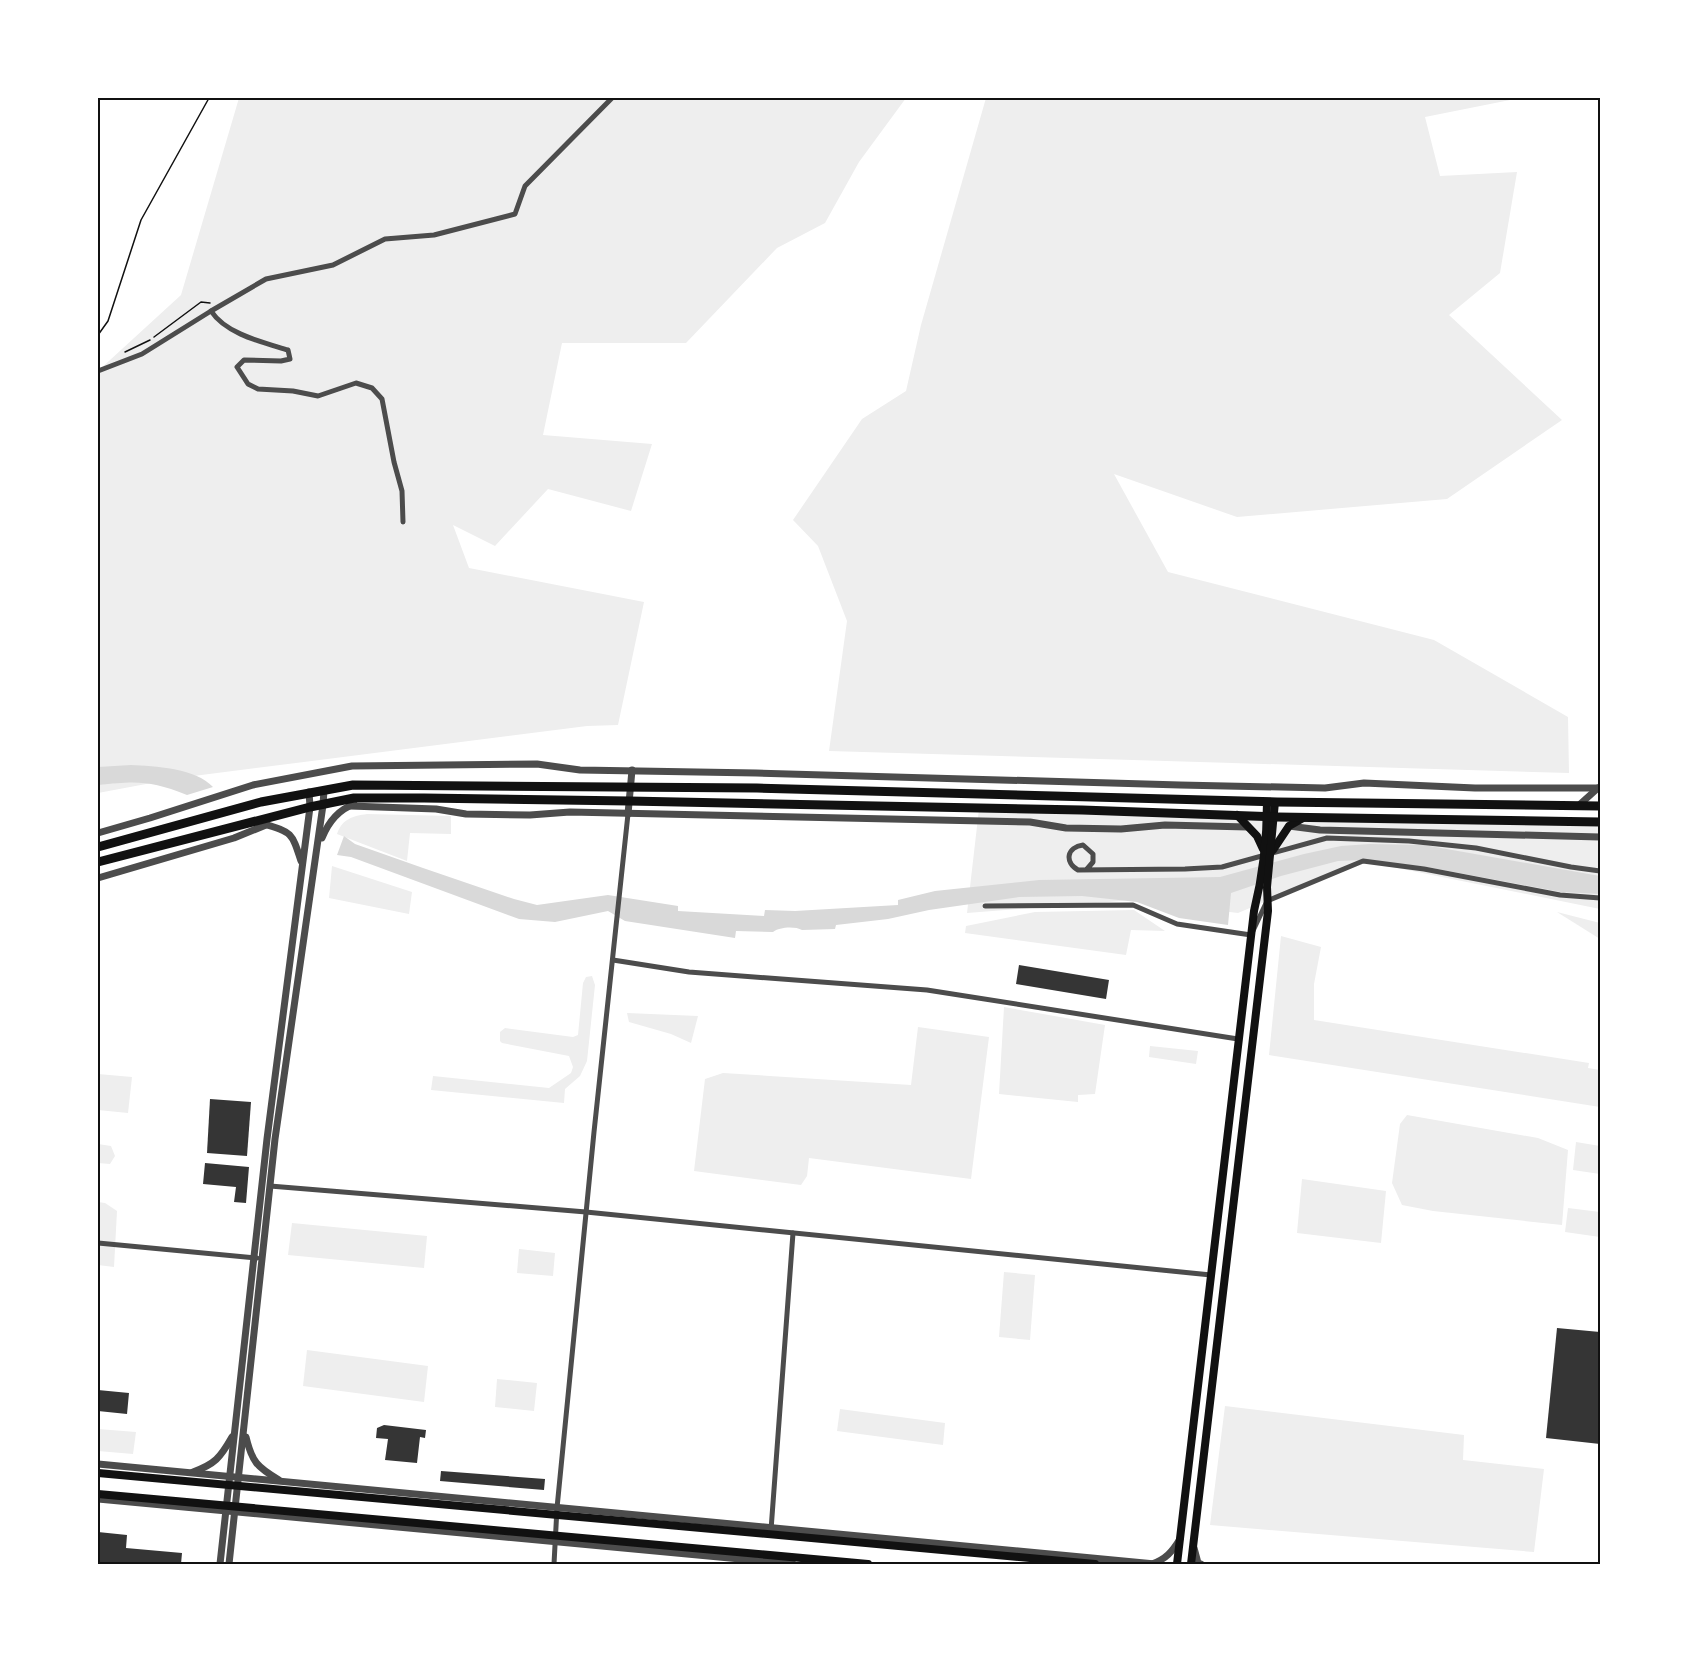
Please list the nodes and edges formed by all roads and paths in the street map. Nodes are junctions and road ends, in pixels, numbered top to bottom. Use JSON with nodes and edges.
{"nodes":[{"id":1,"x":212,"y":98,"type":"edge"},
{"id":2,"x":612,"y":98,"type":"edge"},
{"id":3,"x":221,"y":305,"type":"junction"},
{"id":4,"x":211,"y":311,"type":"junction"},
{"id":5,"x":98,"y":335,"type":"edge"},
{"id":6,"x":125,"y":352,"type":"dead end"},
{"id":7,"x":98,"y":371,"type":"edge"},
{"id":8,"x":403,"y":522,"type":"dead end"},
{"id":9,"x":632,"y":770,"type":"junction"},
{"id":10,"x":631,"y":786,"type":"junction"},
{"id":11,"x":1267,"y":787,"type":"junction"},
{"id":12,"x":1276,"y":787,"type":"junction"},
{"id":13,"x":1600,"y":787,"type":"edge"},
{"id":14,"x":324,"y":790,"type":"junction"},
{"id":15,"x":309,"y":792,"type":"junction"},
{"id":16,"x":377,"y":798,"type":"junction"},
{"id":17,"x":629,"y":801,"type":"junction"},
{"id":18,"x":1271,"y":802,"type":"junction"},
{"id":19,"x":323,"y":805,"type":"junction"},
{"id":20,"x":350,"y":806,"type":"junction"},
{"id":21,"x":1578,"y":806,"type":"junction"},
{"id":22,"x":1600,"y":806,"type":"edge"},
{"id":23,"x":310,"y":807,"type":"junction"},
{"id":24,"x":628,"y":814,"type":"junction"},
{"id":25,"x":1237,"y":815,"type":"junction"},
{"id":26,"x":1270,"y":816,"type":"junction"},
{"id":27,"x":1305,"y":817,"type":"junction"},
{"id":28,"x":252,"y":821,"type":"junction"},
{"id":29,"x":1600,"y":822,"type":"edge"},
{"id":30,"x":266,"y":825,"type":"junction"},
{"id":31,"x":1290,"y":826,"type":"junction"},
{"id":32,"x":1248,"y":827,"type":"junction"},
{"id":33,"x":98,"y":833,"type":"edge"},
{"id":34,"x":1600,"y":837,"type":"edge"},
{"id":35,"x":98,"y":847,"type":"edge"},
{"id":36,"x":316,"y":852,"type":"junction"},
{"id":37,"x":1268,"y":854,"type":"junction"},
{"id":38,"x":98,"y":862,"type":"edge"},
{"id":39,"x":302,"y":864,"type":"junction"},
{"id":40,"x":1087,"y":868,"type":"dead end"},
{"id":41,"x":1600,"y":871,"type":"edge"},
{"id":42,"x":98,"y":878,"type":"edge"},
{"id":43,"x":1263,"y":887,"type":"junction"},
{"id":44,"x":1600,"y":898,"type":"edge"},
{"id":45,"x":1267,"y":901,"type":"junction"},
{"id":46,"x":986,"y":906,"type":"dead end"},
{"id":47,"x":1251,"y":935,"type":"junction"},
{"id":48,"x":613,"y":960,"type":"junction"},
{"id":49,"x":1239,"y":1039,"type":"junction"},
{"id":50,"x":270,"y":1186,"type":"junction"},
{"id":51,"x":586,"y":1212,"type":"junction"},
{"id":52,"x":793,"y":1233,"type":"junction"},
{"id":53,"x":98,"y":1243,"type":"edge"},
{"id":54,"x":254,"y":1258,"type":"junction"},
{"id":55,"x":263,"y":1259,"type":"junction"},
{"id":56,"x":1211,"y":1275,"type":"junction"},
{"id":57,"x":235,"y":1432,"type":"junction"},
{"id":58,"x":244,"y":1432,"type":"junction"},
{"id":59,"x":98,"y":1464,"type":"edge"},
{"id":60,"x":98,"y":1473,"type":"edge"},
{"id":61,"x":191,"y":1473,"type":"junction"},
{"id":62,"x":229,"y":1481,"type":"junction"},
{"id":63,"x":239,"y":1482,"type":"junction"},
{"id":64,"x":281,"y":1482,"type":"junction"},
{"id":65,"x":98,"y":1494,"type":"edge"},
{"id":66,"x":98,"y":1499,"type":"edge"},
{"id":67,"x":226,"y":1508,"type":"junction"},
{"id":68,"x":236,"y":1509,"type":"junction"},
{"id":69,"x":557,"y":1511,"type":"junction"},
{"id":70,"x":770,"y":1531,"type":"junction"},
{"id":71,"x":555,"y":1539,"type":"junction"},
{"id":72,"x":1180,"y":1539,"type":"junction"},
{"id":73,"x":1193,"y":1543,"type":"junction"},
{"id":74,"x":220,"y":1564,"type":"edge"},
{"id":75,"x":229,"y":1564,"type":"edge"},
{"id":76,"x":554,"y":1564,"type":"edge"},
{"id":77,"x":793,"y":1564,"type":"edge"},
{"id":78,"x":868,"y":1564,"type":"edge"},
{"id":79,"x":1095,"y":1564,"type":"edge"},
{"id":80,"x":1153,"y":1564,"type":"edge"},
{"id":81,"x":1177,"y":1564,"type":"edge"},
{"id":82,"x":1191,"y":1564,"type":"edge"},
{"id":83,"x":1201,"y":1564,"type":"edge"}],
"edges":[{"from":1,"to":5,"type":"path"},
{"from":2,"to":3,"type":"street"},
{"from":3,"to":4,"type":"street"},
{"from":3,"to":6,"type":"path"},
{"from":4,"to":7,"type":"street"},
{"from":4,"to":8,"type":"street"},
{"from":9,"to":10,"type":"street"},
{"from":9,"to":11,"type":"street"},
{"from":9,"to":33,"type":"street"},
{"from":10,"to":14,"type":"highway"},
{"from":10,"to":17,"type":"street"},
{"from":10,"to":18,"type":"highway"},
{"from":11,"to":12,"type":"street"},
{"from":11,"to":18,"type":"street"},
{"from":12,"to":13,"type":"street"},
{"from":12,"to":18,"type":"street"},
{"from":13,"to":21,"type":"street"},
{"from":14,"to":15,"type":"highway"},
{"from":14,"to":19,"type":"street"},
{"from":15,"to":23,"type":"street"},
{"from":15,"to":35,"type":"highway"},
{"from":16,"to":17,"type":"highway"},
{"from":16,"to":19,"type":"highway"},
{"from":16,"to":20,"type":"street"},
{"from":17,"to":24,"type":"street"},
{"from":17,"to":25,"type":"highway"},
{"from":18,"to":21,"type":"highway"},
{"from":18,"to":26,"type":"main road"},
{"from":19,"to":23,"type":"highway"},
{"from":19,"to":36,"type":"street"},
{"from":20,"to":24,"type":"street"},
{"from":20,"to":36,"type":"street"},
{"from":21,"to":22,"type":"highway"},
{"from":23,"to":28,"type":"highway"},
{"from":23,"to":39,"type":"street"},
{"from":24,"to":32,"type":"street"},
{"from":24,"to":48,"type":"street"},
{"from":25,"to":26,"type":"highway"},
{"from":25,"to":32,"type":"main road"},
{"from":26,"to":27,"type":"highway"},
{"from":26,"to":37,"type":"main road"},
{"from":27,"to":29,"type":"highway"},
{"from":27,"to":31,"type":"main road"},
{"from":28,"to":30,"type":"street"},
{"from":28,"to":38,"type":"highway"},
{"from":30,"to":39,"type":"street"},
{"from":30,"to":42,"type":"street"},
{"from":31,"to":34,"type":"street"},
{"from":31,"to":37,"type":"main road"},
{"from":32,"to":37,"type":"main road"},
{"from":36,"to":50,"type":"street"},
{"from":37,"to":40,"type":"street"},
{"from":37,"to":41,"type":"street"},
{"from":37,"to":43,"type":"main road"},
{"from":39,"to":54,"type":"street"},
{"from":43,"to":45,"type":"main road"},
{"from":43,"to":47,"type":"main road"},
{"from":44,"to":45,"type":"street"},
{"from":45,"to":47,"type":"street"},
{"from":45,"to":73,"type":"main road"},
{"from":46,"to":47,"type":"street"},
{"from":47,"to":49,"type":"main road"},
{"from":48,"to":49,"type":"street"},
{"from":48,"to":51,"type":"street"},
{"from":49,"to":56,"type":"main road"},
{"from":50,"to":51,"type":"street"},
{"from":50,"to":55,"type":"street"},
{"from":51,"to":52,"type":"street"},
{"from":51,"to":69,"type":"street"},
{"from":52,"to":56,"type":"street"},
{"from":52,"to":70,"type":"street"},
{"from":53,"to":54,"type":"street"},
{"from":54,"to":55,"type":"street"},
{"from":54,"to":57,"type":"street"},
{"from":55,"to":58,"type":"street"},
{"from":56,"to":72,"type":"main road"},
{"from":57,"to":61,"type":"street"},
{"from":57,"to":62,"type":"street"},
{"from":58,"to":63,"type":"street"},
{"from":58,"to":64,"type":"street"},
{"from":59,"to":61,"type":"street"},
{"from":60,"to":62,"type":"main road"},
{"from":61,"to":62,"type":"street"},
{"from":62,"to":63,"type":"main road"},
{"from":62,"to":67,"type":"street"},
{"from":63,"to":64,"type":"street"},
{"from":63,"to":68,"type":"street"},
{"from":63,"to":69,"type":"main road"},
{"from":64,"to":69,"type":"street"},
{"from":65,"to":67,"type":"main road"},
{"from":66,"to":67,"type":"street"},
{"from":67,"to":68,"type":"main road"},
{"from":67,"to":74,"type":"street"},
{"from":68,"to":71,"type":"main road"},
{"from":68,"to":75,"type":"street"},
{"from":69,"to":70,"type":"main road"},
{"from":69,"to":71,"type":"street"},
{"from":70,"to":79,"type":"main road"},
{"from":70,"to":80,"type":"street"},
{"from":71,"to":76,"type":"street"},
{"from":71,"to":77,"type":"street"},
{"from":71,"to":78,"type":"main road"},
{"from":72,"to":80,"type":"street"},
{"from":72,"to":81,"type":"main road"},
{"from":73,"to":82,"type":"main road"},
{"from":73,"to":83,"type":"street"}]}
